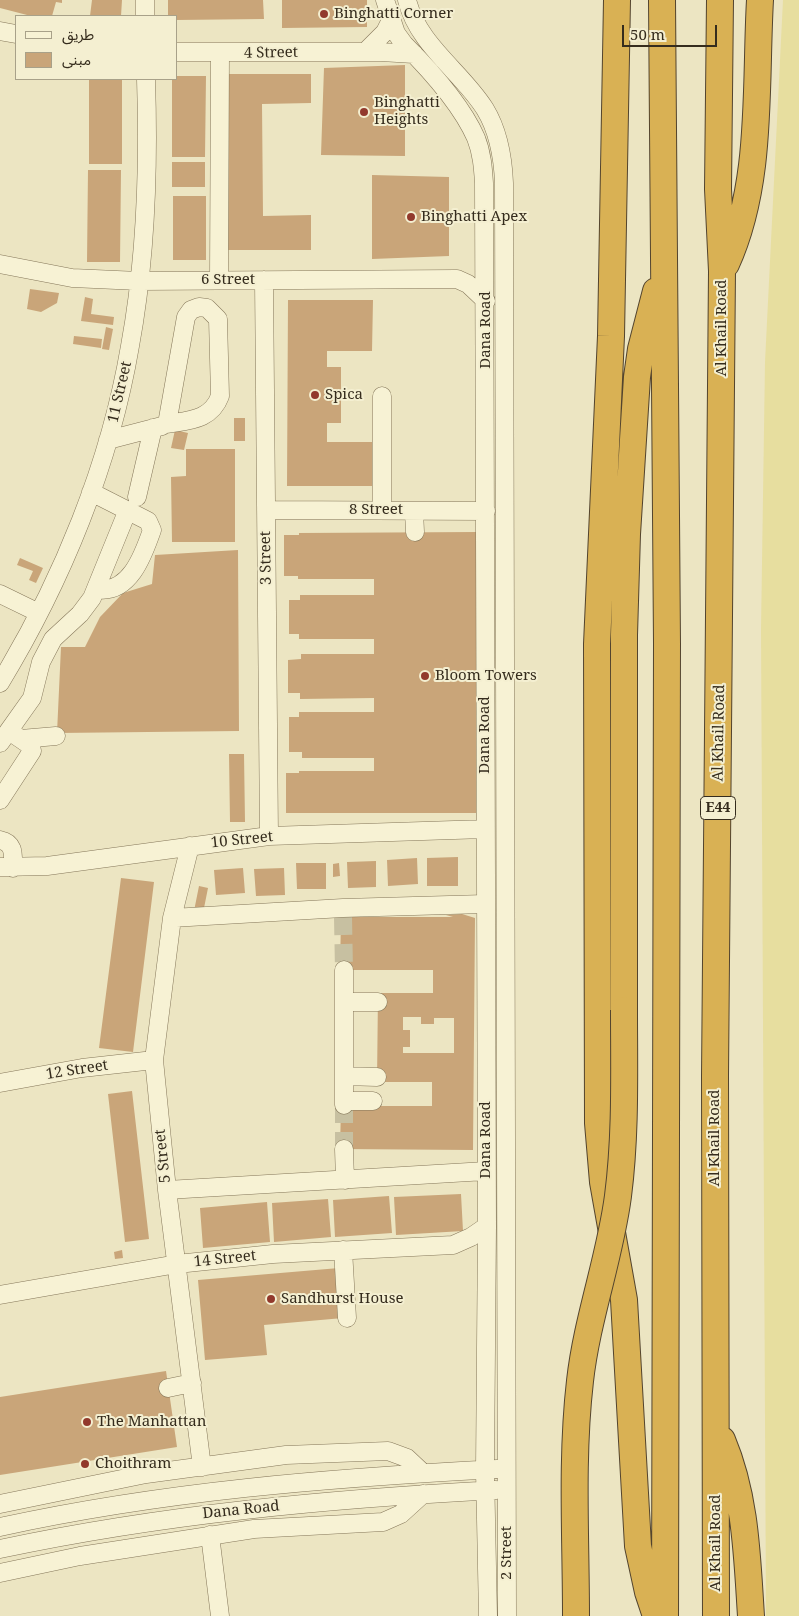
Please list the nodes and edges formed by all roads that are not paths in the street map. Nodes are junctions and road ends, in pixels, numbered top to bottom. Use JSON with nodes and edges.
{"nodes":[{"id":1,"x":145,"y":0,"type":"edge"},
{"id":2,"x":385,"y":0,"type":"edge"},
{"id":3,"x":407,"y":0,"type":"edge"},
{"id":4,"x":617,"y":0,"type":"edge"},
{"id":5,"x":662,"y":0,"type":"edge"},
{"id":6,"x":720,"y":0,"type":"edge"},
{"id":7,"x":760,"y":0,"type":"edge"},
{"id":8,"x":145,"y":15,"type":"edge"},
{"id":9,"x":391,"y":20,"type":"junction"},
{"id":10,"x":0,"y":31,"type":"edge"},
{"id":11,"x":15,"y":34,"type":"edge"},
{"id":12,"x":178,"y":52,"type":"edge"},
{"id":13,"x":365,"y":52,"type":"junction"},
{"id":14,"x":220,"y":53,"type":"junction"},
{"id":15,"x":414,"y":54,"type":"junction"},
{"id":16,"x":146,"y":80,"type":"edge"},
{"id":17,"x":486,"y":261,"type":"junction"},
{"id":18,"x":0,"y":264,"type":"edge"},
{"id":19,"x":664,"y":267,"type":"junction"},
{"id":20,"x":722,"y":271,"type":"junction"},
{"id":21,"x":457,"y":279,"type":"junction"},
{"id":22,"x":219,"y":280,"type":"junction"},
{"id":23,"x":264,"y":280,"type":"junction"},
{"id":24,"x":140,"y":281,"type":"junction"},
{"id":25,"x":486,"y":300,"type":"junction"},
{"id":26,"x":382,"y":396,"type":"dead end"},
{"id":27,"x":116,"y":412,"type":"junction"},
{"id":28,"x":153,"y":428,"type":"junction"},
{"id":29,"x":108,"y":440,"type":"junction"},
{"id":30,"x":137,"y":497,"type":"dead end"},
{"id":31,"x":88,"y":498,"type":"junction"},
{"id":32,"x":121,"y":509,"type":"junction"},
{"id":33,"x":506,"y":509,"type":"junction"},
{"id":34,"x":266,"y":510,"type":"junction"},
{"id":35,"x":382,"y":510,"type":"junction"},
{"id":36,"x":414,"y":510,"type":"junction"},
{"id":37,"x":486,"y":510,"type":"junction"},
{"id":38,"x":415,"y":532,"type":"dead end"},
{"id":39,"x":96,"y":589,"type":"junction"},
{"id":40,"x":0,"y":594,"type":"edge"},
{"id":41,"x":39,"y":613,"type":"junction"},
{"id":42,"x":0,"y":683,"type":"edge"},
{"id":43,"x":56,"y":736,"type":"dead end"},
{"id":44,"x":10,"y":738,"type":"edge"},
{"id":45,"x":0,"y":800,"type":"edge"},
{"id":46,"x":485,"y":831,"type":"junction"},
{"id":47,"x":506,"y":833,"type":"junction"},
{"id":48,"x":269,"y":836,"type":"junction"},
{"id":49,"x":0,"y":840,"type":"edge"},
{"id":50,"x":190,"y":846,"type":"junction"},
{"id":51,"x":6,"y":868,"type":"edge"},
{"id":52,"x":485,"y":904,"type":"junction"},
{"id":53,"x":172,"y":918,"type":"junction"},
{"id":54,"x":344,"y":970,"type":"tunnel mouth"},
{"id":55,"x":344,"y":1006,"type":"junction"},
{"id":56,"x":378,"y":1006,"type":"dead end"},
{"id":57,"x":154,"y":1060,"type":"junction"},
{"id":58,"x":344,"y":1073,"type":"junction"},
{"id":59,"x":377,"y":1074,"type":"dead end"},
{"id":60,"x":0,"y":1083,"type":"edge"},
{"id":61,"x":373,"y":1101,"type":"dead end"},
{"id":62,"x":344,"y":1149,"type":"tunnel mouth"},
{"id":63,"x":486,"y":1171,"type":"junction"},
{"id":64,"x":344,"y":1180,"type":"junction"},
{"id":65,"x":167,"y":1190,"type":"junction"},
{"id":66,"x":487,"y":1226,"type":"junction"},
{"id":67,"x":453,"y":1244,"type":"junction"},
{"id":68,"x":343,"y":1250,"type":"junction"},
{"id":69,"x":177,"y":1264,"type":"junction"},
{"id":70,"x":487,"y":1266,"type":"junction"},
{"id":71,"x":0,"y":1295,"type":"edge"},
{"id":72,"x":347,"y":1318,"type":"dead end"},
{"id":73,"x":192,"y":1383,"type":"junction"},
{"id":74,"x":168,"y":1388,"type":"dead end"},
{"id":75,"x":715,"y":1422,"type":"junction"},
{"id":76,"x":202,"y":1467,"type":"junction"},
{"id":77,"x":507,"y":1469,"type":"junction"},
{"id":78,"x":485,"y":1470,"type":"junction"},
{"id":79,"x":423,"y":1473,"type":"junction"},
{"id":80,"x":507,"y":1489,"type":"junction"},
{"id":81,"x":485,"y":1490,"type":"junction"},
{"id":82,"x":423,"y":1494,"type":"junction"},
{"id":83,"x":0,"y":1504,"type":"edge"},
{"id":84,"x":0,"y":1527,"type":"edge"},
{"id":85,"x":210,"y":1535,"type":"junction"},
{"id":86,"x":0,"y":1549,"type":"edge"},
{"id":87,"x":0,"y":1573,"type":"edge"},
{"id":88,"x":220,"y":1616,"type":"edge"},
{"id":89,"x":488,"y":1616,"type":"edge"},
{"id":90,"x":507,"y":1616,"type":"edge"},
{"id":91,"x":576,"y":1616,"type":"edge"},
{"id":92,"x":656,"y":1616,"type":"edge"},
{"id":93,"x":665,"y":1616,"type":"edge"},
{"id":94,"x":716,"y":1616,"type":"edge"},
{"id":95,"x":750,"y":1616,"type":"edge"}],
"edges":[{"from":1,"to":8,"type":"street"},
{"from":2,"to":9,"type":"street","name":"Dana Road"},
{"from":3,"to":33,"type":"street","name":"Dana Road"},
{"from":4,"to":92,"type":"highway"},
{"from":5,"to":19,"type":"highway"},
{"from":6,"to":20,"type":"highway","name":"Al Khail Road","number":"E44"},
{"from":7,"to":20,"type":"highway"},
{"from":9,"to":13,"type":"street"},
{"from":9,"to":15,"type":"street","name":"Dana Road"},
{"from":10,"to":11,"type":"street"},
{"from":12,"to":14,"type":"street","name":"4 Street"},
{"from":13,"to":14,"type":"street","name":"4 Street"},
{"from":13,"to":15,"type":"street","name":"4 Street"},
{"from":14,"to":22,"type":"street"},
{"from":15,"to":17,"type":"street","name":"Dana Road"},
{"from":16,"to":24,"type":"street","name":"11 Street"},
{"from":17,"to":21,"type":"street"},
{"from":17,"to":25,"type":"street","name":"Dana Road"},
{"from":18,"to":24,"type":"street","name":"6 Street"},
{"from":19,"to":91,"type":"highway","bridge":true},
{"from":19,"to":93,"type":"highway"},
{"from":20,"to":75,"type":"highway","name":"Al Khail Road","number":"E44"},
{"from":21,"to":23,"type":"street","name":"6 Street"},
{"from":21,"to":25,"type":"street"},
{"from":22,"to":23,"type":"street","name":"6 Street"},
{"from":22,"to":24,"type":"street","name":"6 Street"},
{"from":23,"to":34,"type":"street","name":"3 Street"},
{"from":24,"to":27,"type":"street","name":"11 Street"},
{"from":25,"to":37,"type":"street","name":"Dana Road"},
{"from":26,"to":35,"type":"street"},
{"from":27,"to":28,"type":"street"},
{"from":27,"to":29,"type":"street","name":"11 Street"},
{"from":28,"to":28,"type":"street"},
{"from":28,"to":29,"type":"street"},
{"from":28,"to":30,"type":"street"},
{"from":29,"to":31,"type":"street","name":"11 Street"},
{"from":31,"to":32,"type":"street"},
{"from":31,"to":41,"type":"street","name":"11 Street"},
{"from":32,"to":39,"type":"street"},
{"from":32,"to":39,"type":"street"},
{"from":33,"to":37,"type":"street"},
{"from":33,"to":37,"type":"street"},
{"from":33,"to":47,"type":"street","name":"Dana Road"},
{"from":34,"to":35,"type":"street","name":"8 Street"},
{"from":34,"to":48,"type":"street","name":"3 Street"},
{"from":35,"to":36,"type":"street","name":"8 Street"},
{"from":36,"to":37,"type":"street","name":"8 Street"},
{"from":36,"to":38,"type":"street"},
{"from":37,"to":46,"type":"street","name":"Dana Road"},
{"from":39,"to":44,"type":"street"},
{"from":40,"to":41,"type":"street"},
{"from":41,"to":42,"type":"street","name":"11 Street"},
{"from":43,"to":44,"type":"street"},
{"from":44,"to":45,"type":"street"},
{"from":46,"to":47,"type":"street"},
{"from":46,"to":47,"type":"street"},
{"from":46,"to":48,"type":"street","name":"10 Street"},
{"from":46,"to":52,"type":"street","name":"Dana Road"},
{"from":47,"to":77,"type":"street","name":"Dana Road"},
{"from":48,"to":50,"type":"street","name":"10 Street"},
{"from":49,"to":51,"type":"street"},
{"from":50,"to":51,"type":"street","name":"10 Street"},
{"from":50,"to":53,"type":"street","name":"5 Street"},
{"from":52,"to":53,"type":"street"},
{"from":52,"to":63,"type":"street","name":"Dana Road"},
{"from":53,"to":57,"type":"street","name":"5 Street"},
{"from":54,"to":55,"type":"street"},
{"from":55,"to":56,"type":"street"},
{"from":55,"to":58,"type":"street"},
{"from":57,"to":60,"type":"street","name":"12 Street"},
{"from":57,"to":65,"type":"street","name":"5 Street"},
{"from":58,"to":59,"type":"street"},
{"from":58,"to":61,"type":"street"},
{"from":62,"to":64,"type":"street"},
{"from":63,"to":64,"type":"street"},
{"from":63,"to":66,"type":"street","name":"Dana Road"},
{"from":64,"to":65,"type":"street"},
{"from":65,"to":69,"type":"street","name":"5 Street"},
{"from":66,"to":67,"type":"street","name":"14 Street"},
{"from":66,"to":70,"type":"street","name":"Dana Road"},
{"from":67,"to":68,"type":"street","name":"14 Street"},
{"from":67,"to":70,"type":"street","name":"14 Street"},
{"from":68,"to":69,"type":"street","name":"14 Street"},
{"from":68,"to":72,"type":"street"},
{"from":69,"to":71,"type":"street","name":"14 Street"},
{"from":69,"to":73,"type":"street","name":"5 Street"},
{"from":70,"to":78,"type":"street","name":"Dana Road"},
{"from":73,"to":74,"type":"street"},
{"from":73,"to":76,"type":"street","name":"5 Street"},
{"from":75,"to":94,"type":"highway","name":"Al Khail Road","number":"E44"},
{"from":75,"to":95,"type":"highway"},
{"from":76,"to":79,"type":"street"},
{"from":76,"to":83,"type":"street"},
{"from":77,"to":78,"type":"street","name":"Dana Road"},
{"from":77,"to":80,"type":"street","name":"Dana Road"},
{"from":78,"to":79,"type":"street","name":"Dana Road"},
{"from":78,"to":81,"type":"street","name":"Dana Road"},
{"from":79,"to":84,"type":"street","name":"Dana Road"},
{"from":80,"to":81,"type":"street","name":"Dana Road"},
{"from":80,"to":90,"type":"street","name":"2 Street"},
{"from":81,"to":82,"type":"street","name":"Dana Road"},
{"from":81,"to":89,"type":"street","name":"2 Street"},
{"from":82,"to":85,"type":"street"},
{"from":82,"to":86,"type":"street","name":"Dana Road"},
{"from":85,"to":87,"type":"street"},
{"from":85,"to":88,"type":"street"}]}
